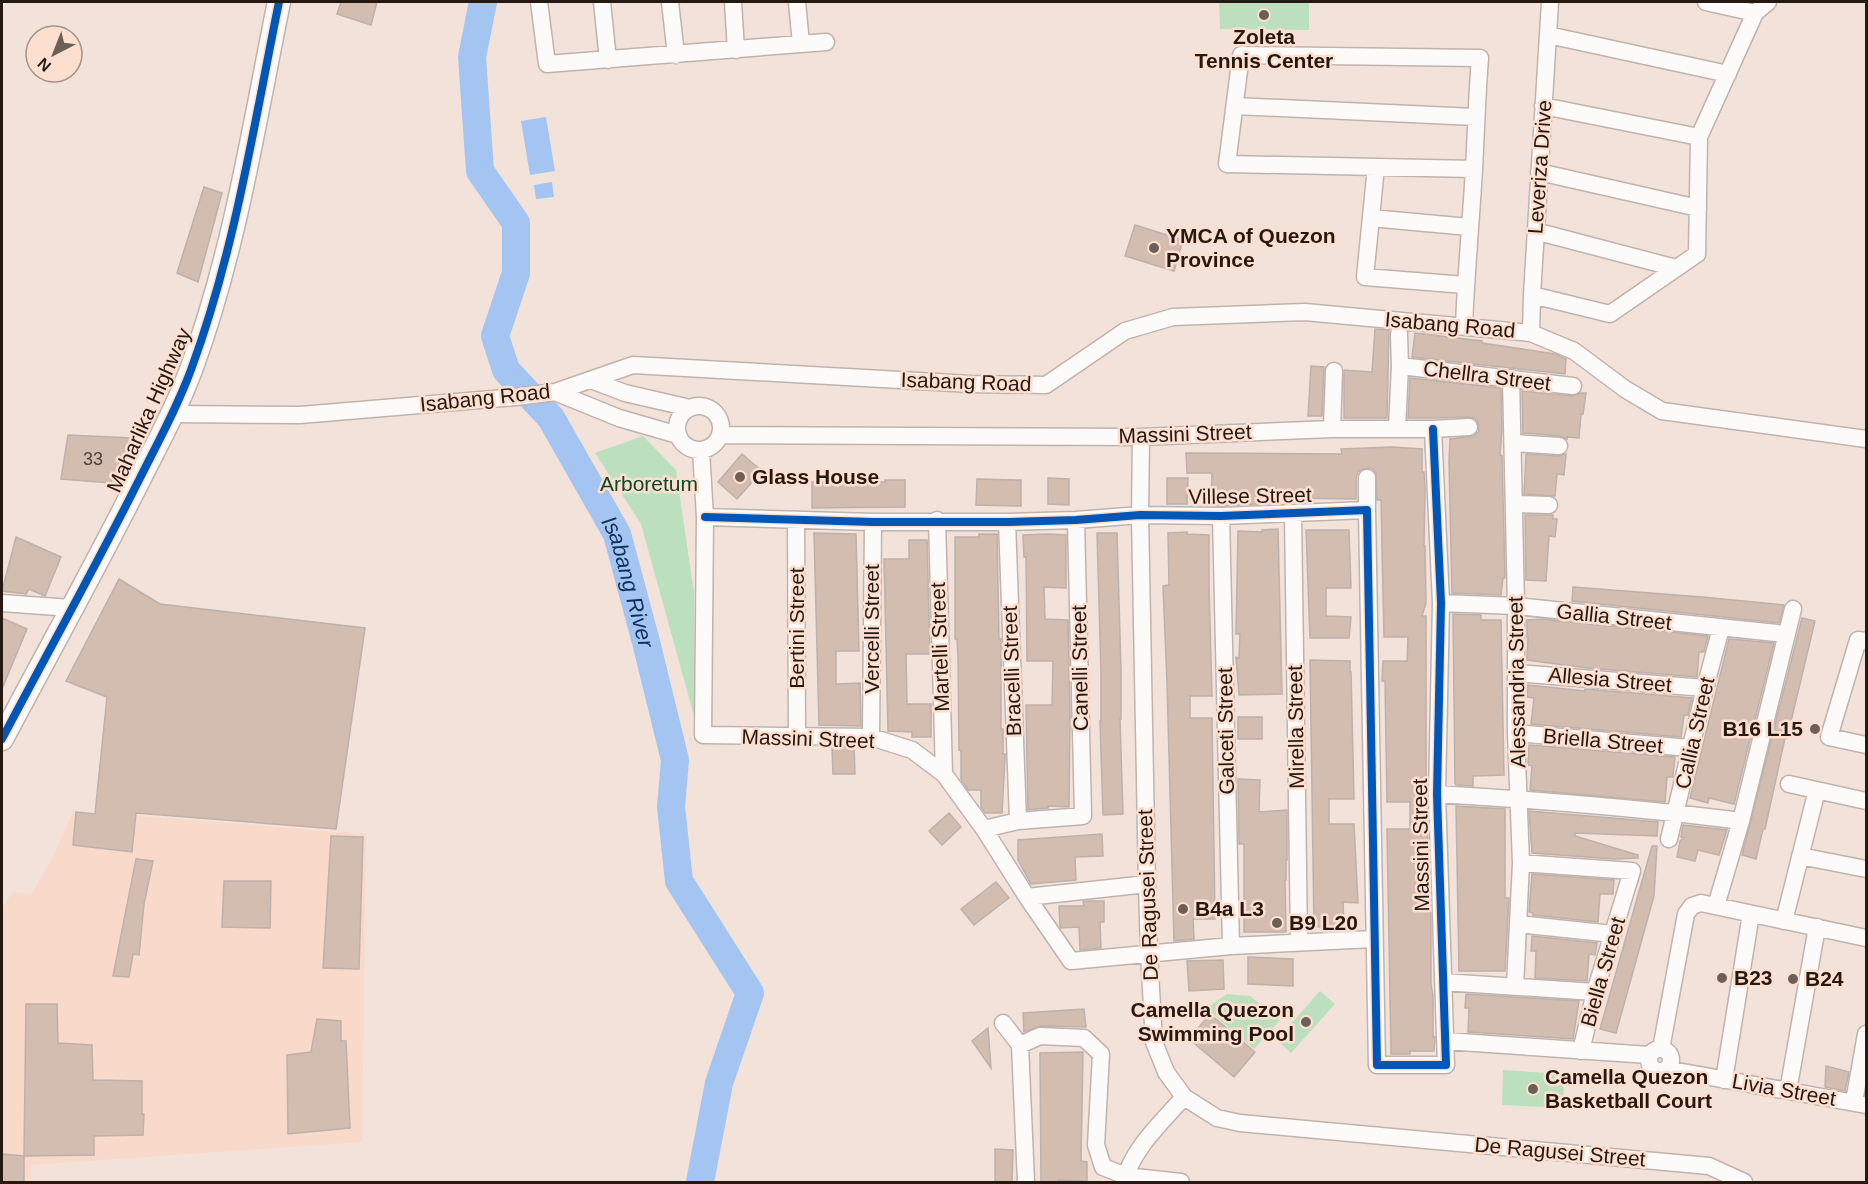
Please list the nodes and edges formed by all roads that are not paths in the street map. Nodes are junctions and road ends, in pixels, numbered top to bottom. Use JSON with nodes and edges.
{"nodes":[{"id":1,"x":279,"y":2,"type":"edge"},
{"id":2,"x":539,"y":2,"type":"edge"},
{"id":3,"x":602,"y":2,"type":"edge"},
{"id":4,"x":670,"y":2,"type":"edge"},
{"id":5,"x":733,"y":2,"type":"edge"},
{"id":6,"x":797,"y":2,"type":"edge"},
{"id":7,"x":1550,"y":2,"type":"edge"},
{"id":8,"x":1706,"y":2,"type":"edge"},
{"id":9,"x":1768,"y":2,"type":"edge"},
{"id":10,"x":1755,"y":13,"type":"junction"},
{"id":11,"x":1548,"y":34,"type":"junction"},
{"id":12,"x":826,"y":42,"type":"dead end"},
{"id":13,"x":801,"y":44,"type":"junction"},
{"id":14,"x":736,"y":50,"type":"junction"},
{"id":15,"x":676,"y":55,"type":"junction"},
{"id":16,"x":608,"y":60,"type":"junction"},
{"id":17,"x":1728,"y":74,"type":"junction"},
{"id":18,"x":1234,"y":106,"type":"junction"},
{"id":19,"x":1543,"y":106,"type":"junction"},
{"id":20,"x":1475,"y":117,"type":"junction"},
{"id":21,"x":1699,"y":137,"type":"junction"},
{"id":22,"x":1376,"y":167,"type":"junction"},
{"id":23,"x":1474,"y":169,"type":"junction"},
{"id":24,"x":1539,"y":172,"type":"junction"},
{"id":25,"x":1698,"y":208,"type":"junction"},
{"id":26,"x":1371,"y":218,"type":"junction"},
{"id":27,"x":1469,"y":227,"type":"junction"},
{"id":28,"x":1535,"y":231,"type":"junction"},
{"id":29,"x":1676,"y":268,"type":"junction"},
{"id":30,"x":1466,"y":285,"type":"junction"},
{"id":31,"x":1532,"y":295,"type":"junction"},
{"id":32,"x":1464,"y":326,"type":"junction"},
{"id":33,"x":1531,"y":333,"type":"junction"},
{"id":34,"x":1400,"y":334,"type":"dead end"},
{"id":35,"x":1400,"y":366,"type":"junction"},
{"id":36,"x":1334,"y":371,"type":"dead end"},
{"id":37,"x":1511,"y":378,"type":"junction"},
{"id":38,"x":591,"y":380,"type":"junction"},
{"id":39,"x":1574,"y":386,"type":"dead end"},
{"id":40,"x":551,"y":392,"type":"junction"},
{"id":41,"x":690,"y":408,"type":"junction"},
{"id":42,"x":171,"y":414,"type":"junction"},
{"id":43,"x":1469,"y":427,"type":"dead end"},
{"id":44,"x":1397,"y":428,"type":"junction"},
{"id":45,"x":1332,"y":429,"type":"junction"},
{"id":46,"x":1433,"y":429,"type":"junction"},
{"id":47,"x":678,"y":435,"type":"junction"},
{"id":48,"x":720,"y":435,"type":"junction"},
{"id":49,"x":1141,"y":437,"type":"junction"},
{"id":50,"x":1866,"y":439,"type":"edge"},
{"id":51,"x":1513,"y":443,"type":"junction"},
{"id":52,"x":1559,"y":446,"type":"dead end"},
{"id":53,"x":701,"y":450,"type":"junction"},
{"id":54,"x":1367,"y":478,"type":"dead end"},
{"id":55,"x":1514,"y":504,"type":"junction"},
{"id":56,"x":1550,"y":505,"type":"dead end"},
{"id":57,"x":1367,"y":510,"type":"junction"},
{"id":58,"x":1293,"y":513,"type":"junction"},
{"id":59,"x":1140,"y":515,"type":"junction"},
{"id":60,"x":1221,"y":516,"type":"junction"},
{"id":61,"x":705,"y":517,"type":"junction"},
{"id":62,"x":796,"y":520,"type":"junction"},
{"id":63,"x":937,"y":520,"type":"junction"},
{"id":64,"x":1076,"y":520,"type":"junction"},
{"id":65,"x":873,"y":522,"type":"junction"},
{"id":66,"x":1007,"y":522,"type":"junction"},
{"id":67,"x":2,"y":603,"type":"edge"},
{"id":68,"x":1441,"y":603,"type":"junction"},
{"id":69,"x":1516,"y":606,"type":"junction"},
{"id":70,"x":71,"y":608,"type":"junction"},
{"id":71,"x":1793,"y":609,"type":"dead end"},
{"id":72,"x":1721,"y":628,"type":"junction"},
{"id":73,"x":1786,"y":634,"type":"junction"},
{"id":74,"x":1862,"y":640,"type":"edge"},
{"id":75,"x":1516,"y":673,"type":"junction"},
{"id":76,"x":1705,"y":688,"type":"junction"},
{"id":77,"x":1516,"y":733,"type":"junction"},
{"id":78,"x":797,"y":736,"type":"junction"},
{"id":79,"x":871,"y":737,"type":"junction"},
{"id":80,"x":2,"y":739,"type":"edge"},
{"id":81,"x":1866,"y":745,"type":"edge"},
{"id":82,"x":1690,"y":748,"type":"junction"},
{"id":83,"x":944,"y":774,"type":"junction"},
{"id":84,"x":1789,"y":784,"type":"dead end"},
{"id":85,"x":1817,"y":790,"type":"junction"},
{"id":86,"x":1437,"y":794,"type":"junction"},
{"id":87,"x":1519,"y":799,"type":"junction"},
{"id":88,"x":1866,"y":801,"type":"edge"},
{"id":89,"x":1676,"y":813,"type":"junction"},
{"id":90,"x":1017,"y":820,"type":"junction"},
{"id":91,"x":1741,"y":820,"type":"junction"},
{"id":92,"x":984,"y":829,"type":"junction"},
{"id":93,"x":1669,"y":839,"type":"dead end"},
{"id":94,"x":1800,"y":856,"type":"junction"},
{"id":95,"x":1521,"y":863,"type":"junction"},
{"id":96,"x":1866,"y":869,"type":"edge"},
{"id":97,"x":1147,"y":884,"type":"junction"},
{"id":98,"x":1027,"y":897,"type":"junction"},
{"id":99,"x":1716,"y":906,"type":"junction"},
{"id":100,"x":1750,"y":914,"type":"junction"},
{"id":101,"x":1784,"y":921,"type":"junction"},
{"id":102,"x":1518,"y":924,"type":"junction"},
{"id":103,"x":1817,"y":927,"type":"junction"},
{"id":104,"x":1613,"y":934,"type":"junction"},
{"id":105,"x":1866,"y":938,"type":"edge"},
{"id":106,"x":1373,"y":939,"type":"junction"},
{"id":107,"x":1299,"y":942,"type":"junction"},
{"id":108,"x":1231,"y":946,"type":"junction"},
{"id":109,"x":1149,"y":954,"type":"junction"},
{"id":110,"x":1443,"y":982,"type":"junction"},
{"id":111,"x":1515,"y":987,"type":"junction"},
{"id":112,"x":1595,"y":992,"type":"junction"},
{"id":113,"x":1004,"y":1023,"type":"dead end"},
{"id":114,"x":1866,"y":1034,"type":"edge"},
{"id":115,"x":1446,"y":1041,"type":"junction"},
{"id":116,"x":1020,"y":1045,"type":"junction"},
{"id":117,"x":1581,"y":1051,"type":"junction"},
{"id":118,"x":1655,"y":1052,"type":"junction"},
{"id":119,"x":1724,"y":1080,"type":"junction"},
{"id":120,"x":1788,"y":1091,"type":"junction"},
{"id":121,"x":1184,"y":1097,"type":"junction"},
{"id":122,"x":1860,"y":1103,"type":"edge"},
{"id":123,"x":1125,"y":1179,"type":"edge"},
{"id":124,"x":1026,"y":1182,"type":"edge"},
{"id":125,"x":1182,"y":1182,"type":"edge"},
{"id":126,"x":1744,"y":1182,"type":"edge"}],
"edges":[{"from":1,"to":42,"type":"main road","name":"Maharlika Highway"},
{"from":2,"to":16,"type":"street"},
{"from":3,"to":16,"type":"street"},
{"from":4,"to":15,"type":"street"},
{"from":5,"to":14,"type":"street"},
{"from":6,"to":13,"type":"street"},
{"from":7,"to":11,"type":"street","name":"Leveriza Drive"},
{"from":8,"to":10,"type":"street"},
{"from":9,"to":10,"type":"street"},
{"from":10,"to":17,"type":"street"},
{"from":11,"to":17,"type":"street"},
{"from":11,"to":19,"type":"street","name":"Leveriza Drive"},
{"from":12,"to":13,"type":"street"},
{"from":13,"to":14,"type":"street"},
{"from":14,"to":15,"type":"street"},
{"from":15,"to":16,"type":"street"},
{"from":17,"to":21,"type":"street"},
{"from":18,"to":20,"type":"street"},
{"from":18,"to":20,"type":"street"},
{"from":18,"to":22,"type":"street"},
{"from":19,"to":21,"type":"street"},
{"from":19,"to":24,"type":"street","name":"Leveriza Drive"},
{"from":20,"to":23,"type":"street"},
{"from":21,"to":25,"type":"street"},
{"from":22,"to":23,"type":"street"},
{"from":22,"to":26,"type":"street"},
{"from":23,"to":27,"type":"street"},
{"from":24,"to":25,"type":"street"},
{"from":24,"to":28,"type":"street","name":"Leveriza Drive"},
{"from":25,"to":29,"type":"street"},
{"from":26,"to":27,"type":"street"},
{"from":26,"to":30,"type":"street"},
{"from":27,"to":30,"type":"street"},
{"from":28,"to":29,"type":"street"},
{"from":28,"to":31,"type":"street","name":"Leveriza Drive"},
{"from":29,"to":31,"type":"street"},
{"from":30,"to":32,"type":"street"},
{"from":31,"to":33,"type":"street","name":"Leveriza Drive"},
{"from":32,"to":33,"type":"street","name":"Isabang Road"},
{"from":32,"to":38,"type":"street","name":"Isabang Road"},
{"from":33,"to":50,"type":"street","name":"Isabang Road"},
{"from":34,"to":35,"type":"street"},
{"from":35,"to":37,"type":"street","name":"Chellra Street"},
{"from":35,"to":44,"type":"street"},
{"from":36,"to":45,"type":"street"},
{"from":37,"to":39,"type":"street","name":"Chellra Street"},
{"from":37,"to":51,"type":"street","name":"Alessandria Street"},
{"from":38,"to":40,"type":"street","name":"Isabang Road"},
{"from":38,"to":41,"type":"street"},
{"from":40,"to":42,"type":"street","name":"Isabang Road"},
{"from":40,"to":47,"type":"street"},
{"from":41,"to":47,"type":"street"},
{"from":41,"to":48,"type":"street"},
{"from":42,"to":70,"type":"main road","name":"Maharlika Highway"},
{"from":43,"to":46,"type":"street","name":"Massini Street"},
{"from":44,"to":45,"type":"street","name":"Massini Street"},
{"from":44,"to":46,"type":"street","name":"Massini Street"},
{"from":45,"to":49,"type":"street","name":"Massini Street"},
{"from":46,"to":68,"type":"street","name":"Massini Street"},
{"from":47,"to":53,"type":"street"},
{"from":48,"to":49,"type":"street","name":"Massini Street"},
{"from":48,"to":53,"type":"street"},
{"from":49,"to":59,"type":"street","name":"De Ragusei Street"},
{"from":51,"to":52,"type":"street"},
{"from":51,"to":55,"type":"street","name":"Alessandria Street"},
{"from":53,"to":61,"type":"street","name":"Massini Street"},
{"from":54,"to":57,"type":"street"},
{"from":55,"to":56,"type":"street"},
{"from":55,"to":69,"type":"street","name":"Alessandria Street"},
{"from":57,"to":58,"type":"street","name":"Villese Street"},
{"from":57,"to":106,"type":"street"},
{"from":58,"to":60,"type":"street","name":"Villese Street"},
{"from":58,"to":107,"type":"street","name":"Mirella Street"},
{"from":59,"to":60,"type":"street","name":"Villese Street"},
{"from":59,"to":64,"type":"street","name":"Villese Street"},
{"from":59,"to":97,"type":"street","name":"De Ragusei Street"},
{"from":60,"to":108,"type":"street","name":"Galceti Street"},
{"from":61,"to":62,"type":"street","name":"Villese Street"},
{"from":61,"to":78,"type":"street","name":"Massini Street"},
{"from":62,"to":65,"type":"street","name":"Villese Street"},
{"from":62,"to":78,"type":"street","name":"Bertini Street"},
{"from":63,"to":65,"type":"street","name":"Villese Street"},
{"from":63,"to":66,"type":"street","name":"Villese Street"},
{"from":63,"to":83,"type":"street","name":"Martelli Street"},
{"from":64,"to":66,"type":"street","name":"Villese Street"},
{"from":64,"to":90,"type":"street","name":"Canelli Street"},
{"from":65,"to":79,"type":"street","name":"Vercelli Street"},
{"from":66,"to":90,"type":"street","name":"Bracelli Street"},
{"from":67,"to":70,"type":"street"},
{"from":68,"to":69,"type":"street","name":"Gallia Street"},
{"from":68,"to":86,"type":"street","name":"Massini Street"},
{"from":69,"to":72,"type":"street","name":"Gallia Street"},
{"from":69,"to":75,"type":"street","name":"Alessandria Street"},
{"from":70,"to":80,"type":"main road","name":"Maharlika Highway"},
{"from":71,"to":73,"type":"street"},
{"from":72,"to":73,"type":"street","name":"Gallia Street"},
{"from":72,"to":76,"type":"street","name":"Callia Street"},
{"from":73,"to":91,"type":"street"},
{"from":74,"to":81,"type":"street"},
{"from":75,"to":76,"type":"street","name":"Allesia Street"},
{"from":75,"to":77,"type":"street","name":"Alessandria Street"},
{"from":76,"to":82,"type":"street","name":"Callia Street"},
{"from":77,"to":82,"type":"street","name":"Briella Street"},
{"from":77,"to":87,"type":"street","name":"Alessandria Street"},
{"from":78,"to":79,"type":"street","name":"Massini Street"},
{"from":79,"to":83,"type":"street","name":"Massini Street"},
{"from":82,"to":89,"type":"street","name":"Callia Street"},
{"from":83,"to":92,"type":"street","name":"Massini Street"},
{"from":84,"to":85,"type":"street"},
{"from":85,"to":88,"type":"street"},
{"from":85,"to":94,"type":"street"},
{"from":86,"to":87,"type":"street"},
{"from":86,"to":110,"type":"street","name":"Massini Street"},
{"from":87,"to":89,"type":"street"},
{"from":87,"to":95,"type":"street","name":"Alessandria Street"},
{"from":89,"to":91,"type":"street"},
{"from":89,"to":93,"type":"street","name":"Callia Street"},
{"from":90,"to":92,"type":"street"},
{"from":91,"to":99,"type":"street"},
{"from":92,"to":98,"type":"street","name":"Massini Street"},
{"from":94,"to":96,"type":"street"},
{"from":94,"to":101,"type":"street"},
{"from":95,"to":102,"type":"street","name":"Alessandria Street"},
{"from":95,"to":104,"type":"street","name":"Biella Street"},
{"from":97,"to":98,"type":"street"},
{"from":97,"to":109,"type":"street","name":"De Ragusei Street"},
{"from":98,"to":109,"type":"street","name":"Massini Street"},
{"from":99,"to":100,"type":"street"},
{"from":99,"to":118,"type":"street"},
{"from":100,"to":101,"type":"street"},
{"from":100,"to":119,"type":"street"},
{"from":101,"to":103,"type":"street"},
{"from":102,"to":104,"type":"street"},
{"from":102,"to":111,"type":"street","name":"Alessandria Street"},
{"from":103,"to":105,"type":"street"},
{"from":103,"to":120,"type":"street"},
{"from":104,"to":112,"type":"street","name":"Biella Street"},
{"from":106,"to":107,"type":"street","name":"Massini Street"},
{"from":106,"to":115,"type":"street","name":"Massini Street"},
{"from":107,"to":108,"type":"street","name":"Massini Street"},
{"from":108,"to":109,"type":"street","name":"Massini Street"},
{"from":109,"to":121,"type":"street","name":"De Ragusei Street"},
{"from":110,"to":111,"type":"street"},
{"from":110,"to":115,"type":"street","name":"Massini Street"},
{"from":111,"to":112,"type":"street"},
{"from":112,"to":117,"type":"street","name":"Biella Street"},
{"from":113,"to":116,"type":"street"},
{"from":114,"to":122,"type":"street"},
{"from":115,"to":117,"type":"street","name":"Biella Street"},
{"from":116,"to":123,"type":"street"},
{"from":116,"to":124,"type":"street"},
{"from":117,"to":118,"type":"street"},
{"from":118,"to":119,"type":"street","name":"Livia Street"},
{"from":119,"to":120,"type":"street","name":"Livia Street"},
{"from":120,"to":122,"type":"street","name":"Livia Street"},
{"from":121,"to":123,"type":"street"},
{"from":121,"to":126,"type":"street","name":"De Ragusei Street"},
{"from":123,"to":125,"type":"street"}]}
